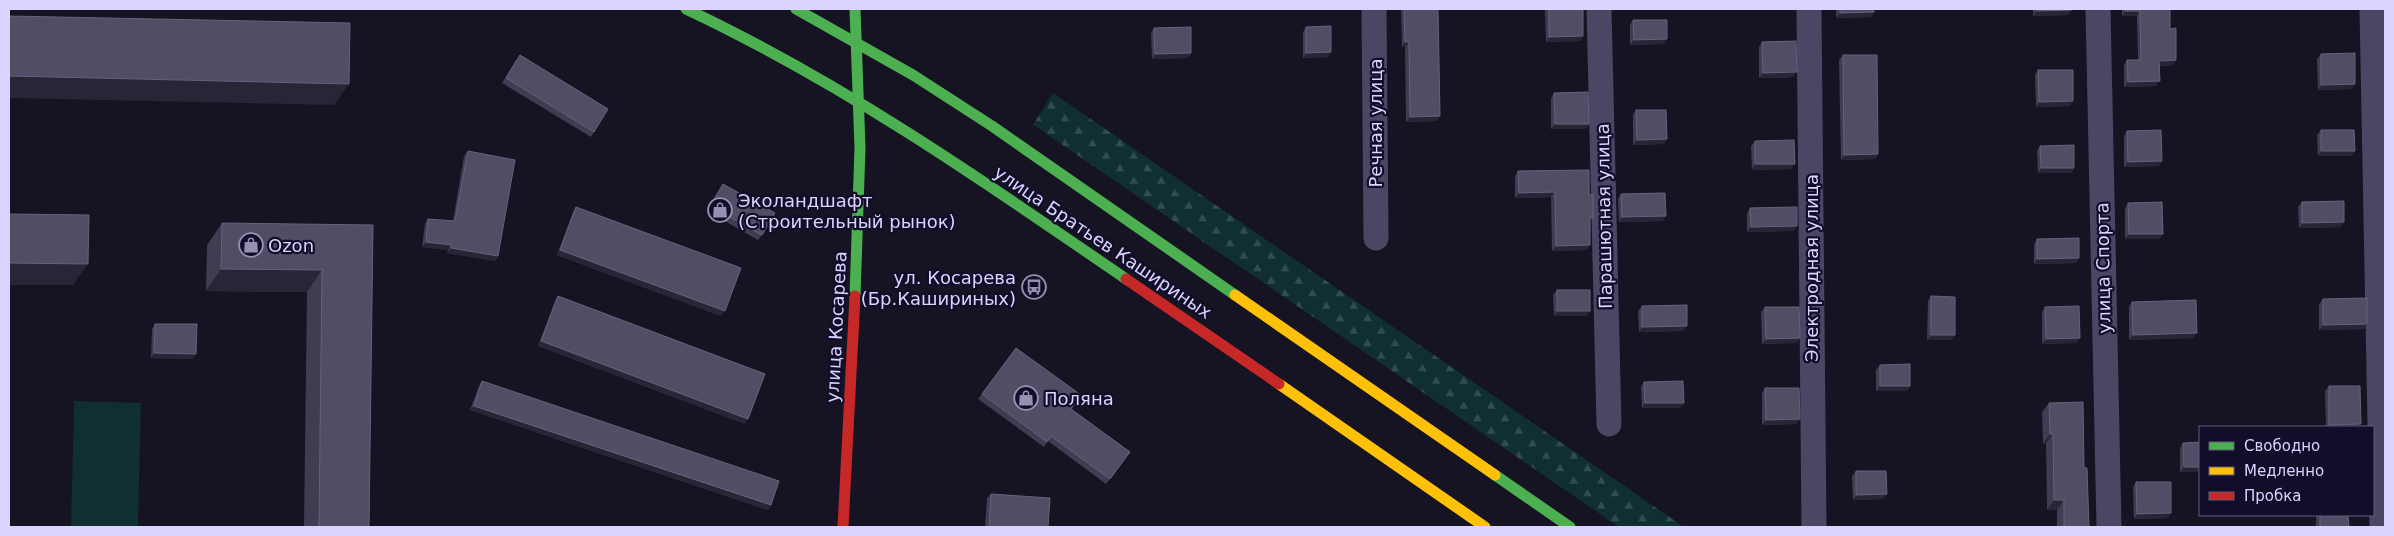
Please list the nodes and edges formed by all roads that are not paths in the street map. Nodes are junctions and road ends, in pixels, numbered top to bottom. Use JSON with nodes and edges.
{"nodes":[{"id":1,"x":686,"y":9,"type":"edge"},
{"id":2,"x":796,"y":9,"type":"edge"},
{"id":3,"x":855,"y":9,"type":"edge"},
{"id":4,"x":1374,"y":9,"type":"edge"},
{"id":5,"x":1599,"y":9,"type":"edge"},
{"id":6,"x":1809,"y":9,"type":"edge"},
{"id":7,"x":2098,"y":9,"type":"edge"},
{"id":8,"x":2372,"y":9,"type":"edge"},
{"id":9,"x":855,"y":41,"type":"junction"},
{"id":10,"x":858,"y":100,"type":"junction"},
{"id":11,"x":1376,"y":238,"type":"dead end"},
{"id":12,"x":1609,"y":424,"type":"dead end"},
{"id":13,"x":843,"y":527,"type":"edge"},
{"id":14,"x":1486,"y":527,"type":"edge"},
{"id":15,"x":1570,"y":527,"type":"edge"},
{"id":16,"x":1814,"y":527,"type":"edge"},
{"id":17,"x":2109,"y":527,"type":"edge"},
{"id":18,"x":2382,"y":527,"type":"edge"}],
"edges":[{"from":1,"to":10,"type":"main road","name":"улица Братьев Кашириных"},
{"from":2,"to":9,"type":"main road","name":"улица Братьев Кашириных"},
{"from":3,"to":9,"type":"main road","name":"улица Косарева"},
{"from":4,"to":11,"type":"street","name":"Речная улица"},
{"from":5,"to":12,"type":"street","name":"Парашютная улица"},
{"from":6,"to":16,"type":"street","name":"Электродная улица"},
{"from":7,"to":17,"type":"street","name":"улица Спорта"},
{"from":8,"to":18,"type":"street"},
{"from":9,"to":10,"type":"main road","name":"улица Косарева"},
{"from":9,"to":15,"type":"main road","name":"улица Братьев Кашириных"},
{"from":10,"to":13,"type":"main road","name":"улица Косарева"},
{"from":10,"to":14,"type":"main road","name":"улица Братьев Кашириных"}]}
